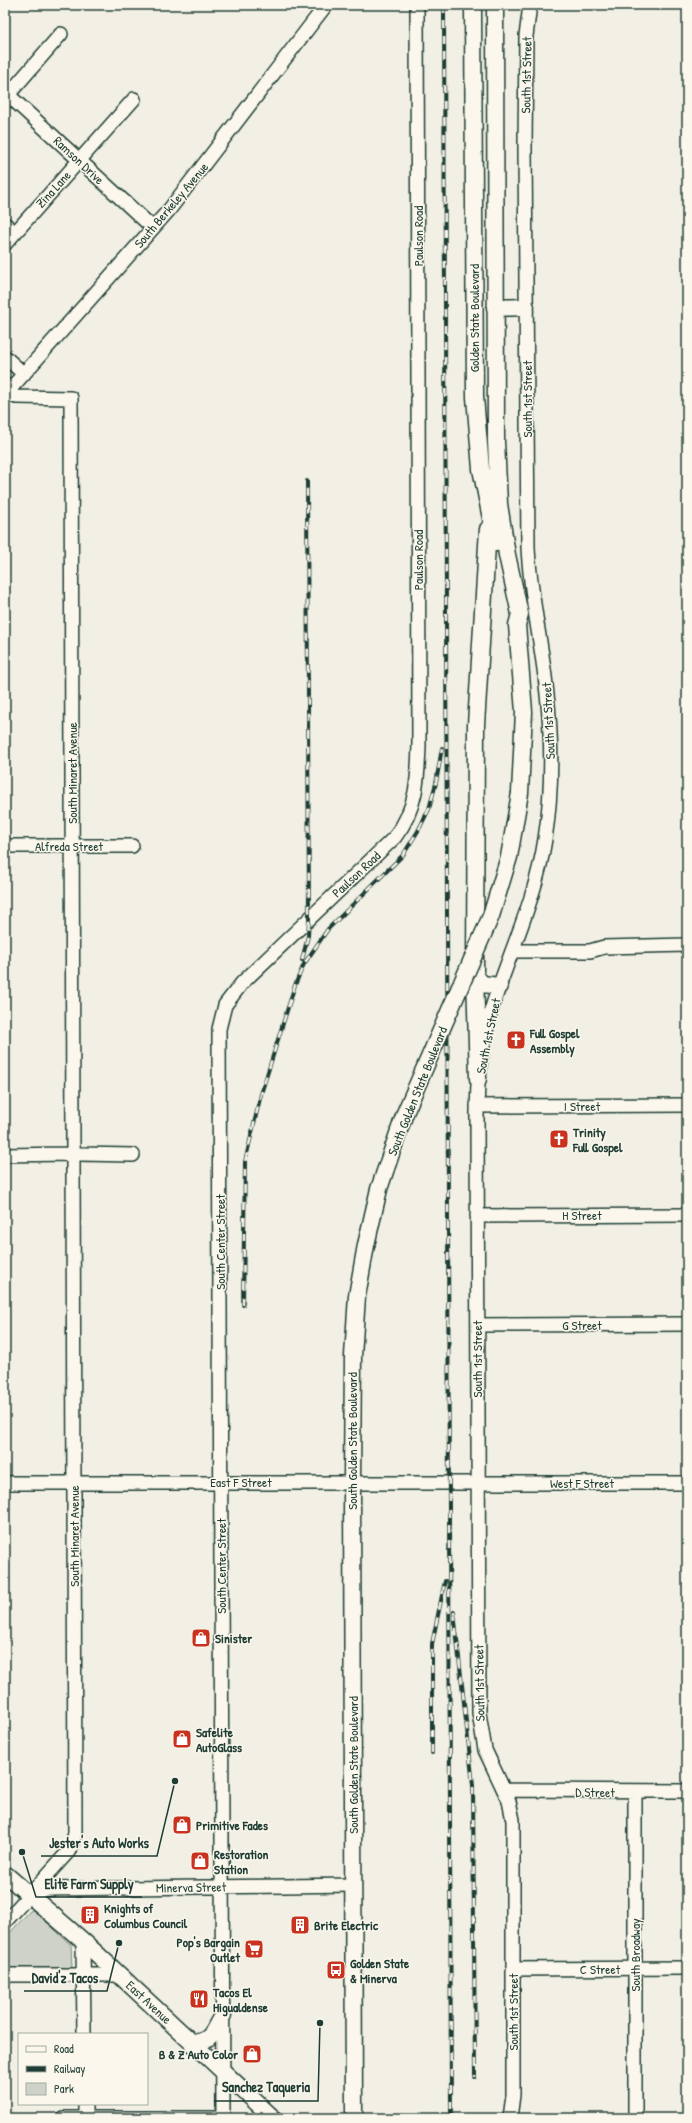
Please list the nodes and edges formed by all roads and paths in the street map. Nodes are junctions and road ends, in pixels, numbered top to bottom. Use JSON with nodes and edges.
{"nodes":[{"id":1,"x":326,"y":5,"type":"edge"},
{"id":2,"x":417,"y":5,"type":"edge"},
{"id":3,"x":473,"y":5,"type":"edge"},
{"id":4,"x":495,"y":5,"type":"edge"},
{"id":5,"x":530,"y":5,"type":"edge"},
{"id":6,"x":61,"y":34,"type":"dead end"},
{"id":7,"x":6,"y":93,"type":"edge"},
{"id":8,"x":134,"y":99,"type":"dead end"},
{"id":9,"x":79,"y":160,"type":"junction"},
{"id":10,"x":5,"y":224,"type":"edge"},
{"id":11,"x":153,"y":228,"type":"junction"},
{"id":12,"x":15,"y":233,"type":"junction"},
{"id":13,"x":5,"y":244,"type":"edge"},
{"id":14,"x":526,"y":307,"type":"junction"},
{"id":15,"x":495,"y":308,"type":"junction"},
{"id":16,"x":5,"y":357,"type":"edge"},
{"id":17,"x":24,"y":374,"type":"junction"},
{"id":18,"x":6,"y":394,"type":"edge"},
{"id":19,"x":488,"y":508,"type":"junction"},
{"id":20,"x":517,"y":625,"type":"junction"},
{"id":21,"x":520,"y":793,"type":"joint"},
{"id":22,"x":5,"y":846,"type":"edge"},
{"id":23,"x":72,"y":846,"type":"junction"},
{"id":24,"x":132,"y":846,"type":"dead end"},
{"id":25,"x":687,"y":945,"type":"edge"},
{"id":26,"x":513,"y":951,"type":"junction"},
{"id":27,"x":475,"y":975,"type":"junction"},
{"id":28,"x":499,"y":986,"type":"junction"},
{"id":29,"x":219,"y":1037,"type":"joint"},
{"id":30,"x":478,"y":1078,"type":"junction"},
{"id":31,"x":687,"y":1105,"type":"edge"},
{"id":32,"x":477,"y":1106,"type":"junction"},
{"id":33,"x":73,"y":1154,"type":"junction"},
{"id":34,"x":5,"y":1155,"type":"edge"},
{"id":35,"x":132,"y":1155,"type":"dead end"},
{"id":36,"x":687,"y":1215,"type":"edge"},
{"id":37,"x":477,"y":1216,"type":"junction"},
{"id":38,"x":687,"y":1324,"type":"edge"},
{"id":39,"x":478,"y":1325,"type":"junction"},
{"id":40,"x":74,"y":1482,"type":"junction"},
{"id":41,"x":221,"y":1482,"type":"junction"},
{"id":42,"x":352,"y":1482,"type":"junction"},
{"id":43,"x":5,"y":1483,"type":"edge"},
{"id":44,"x":477,"y":1483,"type":"junction"},
{"id":45,"x":687,"y":1483,"type":"edge"},
{"id":46,"x":504,"y":1790,"type":"junction"},
{"id":47,"x":687,"y":1791,"type":"edge"},
{"id":48,"x":635,"y":1792,"type":"junction"},
{"id":49,"x":5,"y":1874,"type":"edge"},
{"id":50,"x":47,"y":1884,"type":"junction"},
{"id":51,"x":353,"y":1885,"type":"junction"},
{"id":52,"x":222,"y":1886,"type":"junction"},
{"id":53,"x":29,"y":1894,"type":"junction"},
{"id":54,"x":5,"y":1922,"type":"edge"},
{"id":55,"x":83,"y":1941,"type":"junction"},
{"id":56,"x":687,"y":1968,"type":"edge"},
{"id":57,"x":513,"y":1969,"type":"junction"},
{"id":58,"x":635,"y":1969,"type":"junction"},
{"id":59,"x":5,"y":1975,"type":"edge"},
{"id":60,"x":120,"y":1975,"type":"junction"},
{"id":61,"x":84,"y":1976,"type":"junction"},
{"id":62,"x":223,"y":2015,"type":"junction"},
{"id":63,"x":84,"y":2033,"type":"edge"},
{"id":64,"x":192,"y":2043,"type":"junction"},
{"id":65,"x":223,"y":2073,"type":"junction"},
{"id":66,"x":85,"y":2105,"type":"edge"},
{"id":67,"x":64,"y":2118,"type":"edge"},
{"id":68,"x":85,"y":2118,"type":"edge"},
{"id":69,"x":223,"y":2118,"type":"edge"},
{"id":70,"x":273,"y":2118,"type":"edge"},
{"id":71,"x":354,"y":2118,"type":"edge"},
{"id":72,"x":510,"y":2118,"type":"edge"},
{"id":73,"x":635,"y":2118,"type":"edge"}],
"edges":[{"from":1,"to":11,"type":"street","name":"South Berkeley Avenue"},
{"from":2,"to":29,"type":"street","name":"Paulson Road"},
{"from":3,"to":19,"type":"main road","name":"Golden State Boulevard"},
{"from":4,"to":15,"type":"main road","name":"Golden State Boulevard"},
{"from":5,"to":14,"type":"street","name":"South 1st Street"},
{"from":6,"to":7,"type":"street"},
{"from":7,"to":9,"type":"street","name":"Ramson Drive"},
{"from":8,"to":9,"type":"street","name":"Zina Lane"},
{"from":9,"to":11,"type":"street","name":"Ramson Drive"},
{"from":9,"to":12,"type":"street","name":"Zina Lane"},
{"from":10,"to":12,"type":"street"},
{"from":11,"to":17,"type":"street","name":"South Berkeley Avenue"},
{"from":12,"to":13,"type":"street","name":"Zina Lane"},
{"from":14,"to":15,"type":"main road"},
{"from":14,"to":26,"type":"street","name":"South 1st Street"},
{"from":15,"to":20,"type":"main road","name":"Golden State Boulevard"},
{"from":16,"to":17,"type":"street"},
{"from":17,"to":18,"type":"street","name":"South Berkeley Avenue"},
{"from":18,"to":23,"type":"street","name":"South Minaret Avenue"},
{"from":19,"to":20,"type":"main road","name":"Golden State Boulevard"},
{"from":19,"to":27,"type":"main road"},
{"from":20,"to":21,"type":"main road","name":"Golden State Boulevard"},
{"from":21,"to":42,"type":"main road","name":"South Golden State Boulevard","bridge":true},
{"from":22,"to":23,"type":"street","name":"Alfreda Street"},
{"from":23,"to":24,"type":"street","name":"Alfreda Street"},
{"from":23,"to":33,"type":"street","name":"South Minaret Avenue"},
{"from":25,"to":26,"type":"street"},
{"from":26,"to":28,"type":"street","name":"South 1st Street"},
{"from":27,"to":28,"type":"main road"},
{"from":27,"to":30,"type":"main road"},
{"from":28,"to":30,"type":"street","name":"South 1st Street"},
{"from":29,"to":41,"type":"street","name":"South Center Street"},
{"from":30,"to":32,"type":"street","name":"South 1st Street"},
{"from":31,"to":32,"type":"street","name":"I Street"},
{"from":32,"to":37,"type":"street","name":"South 1st Street"},
{"from":33,"to":34,"type":"street"},
{"from":33,"to":35,"type":"street"},
{"from":33,"to":40,"type":"street","name":"South Minaret Avenue"},
{"from":36,"to":37,"type":"street","name":"H Street"},
{"from":37,"to":39,"type":"street","name":"South 1st Street"},
{"from":38,"to":39,"type":"street","name":"G Street"},
{"from":39,"to":44,"type":"street","name":"South 1st Street"},
{"from":40,"to":41,"type":"street","name":"East F Street"},
{"from":40,"to":43,"type":"street","name":"East F Street"},
{"from":40,"to":50,"type":"street","name":"South Minaret Avenue"},
{"from":41,"to":42,"type":"street","name":"East F Street"},
{"from":41,"to":52,"type":"street","name":"South Center Street"},
{"from":42,"to":44,"type":"street","name":"East F Street"},
{"from":42,"to":51,"type":"main road","name":"South Golden State Boulevard"},
{"from":44,"to":45,"type":"street","name":"West F Street"},
{"from":44,"to":46,"type":"street","name":"South 1st Street"},
{"from":46,"to":48,"type":"street","name":"D Street"},
{"from":46,"to":57,"type":"street","name":"South 1st Street"},
{"from":47,"to":48,"type":"street","name":"D Street"},
{"from":48,"to":58,"type":"street","name":"South Broadway"},
{"from":49,"to":53,"type":"main road","name":"East Avenue"},
{"from":50,"to":52,"type":"street","name":"Minerva Street"},
{"from":50,"to":53,"type":"street","name":"South Minaret Avenue"},
{"from":51,"to":52,"type":"street","name":"Minerva Street"},
{"from":51,"to":71,"type":"main road","name":"South Golden State Boulevard"},
{"from":52,"to":62,"type":"street","name":"South Center Street"},
{"from":53,"to":54,"type":"street","name":"South Minaret Avenue"},
{"from":53,"to":55,"type":"main road","name":"East Avenue"},
{"from":55,"to":60,"type":"main road","name":"East Avenue"},
{"from":55,"to":61,"type":"street"},
{"from":56,"to":58,"type":"street","name":"C Street"},
{"from":57,"to":58,"type":"street","name":"C Street"},
{"from":57,"to":72,"type":"street","name":"South 1st Street"},
{"from":58,"to":73,"type":"street","name":"South Broadway"},
{"from":59,"to":61,"type":"street"},
{"from":60,"to":61,"type":"street"},
{"from":60,"to":64,"type":"main road","name":"East Avenue"},
{"from":61,"to":63,"type":"street"},
{"from":62,"to":64,"type":"main road"},
{"from":62,"to":65,"type":"street","name":"South Center Street"},
{"from":64,"to":65,"type":"main road","name":"East Avenue"},
{"from":65,"to":69,"type":"street","name":"South Center Street"},
{"from":65,"to":70,"type":"main road","name":"East Avenue"},
{"from":66,"to":68,"type":"street"},
{"from":67,"to":68,"type":"street"},
{"from":68,"to":69,"type":"street"}]}
